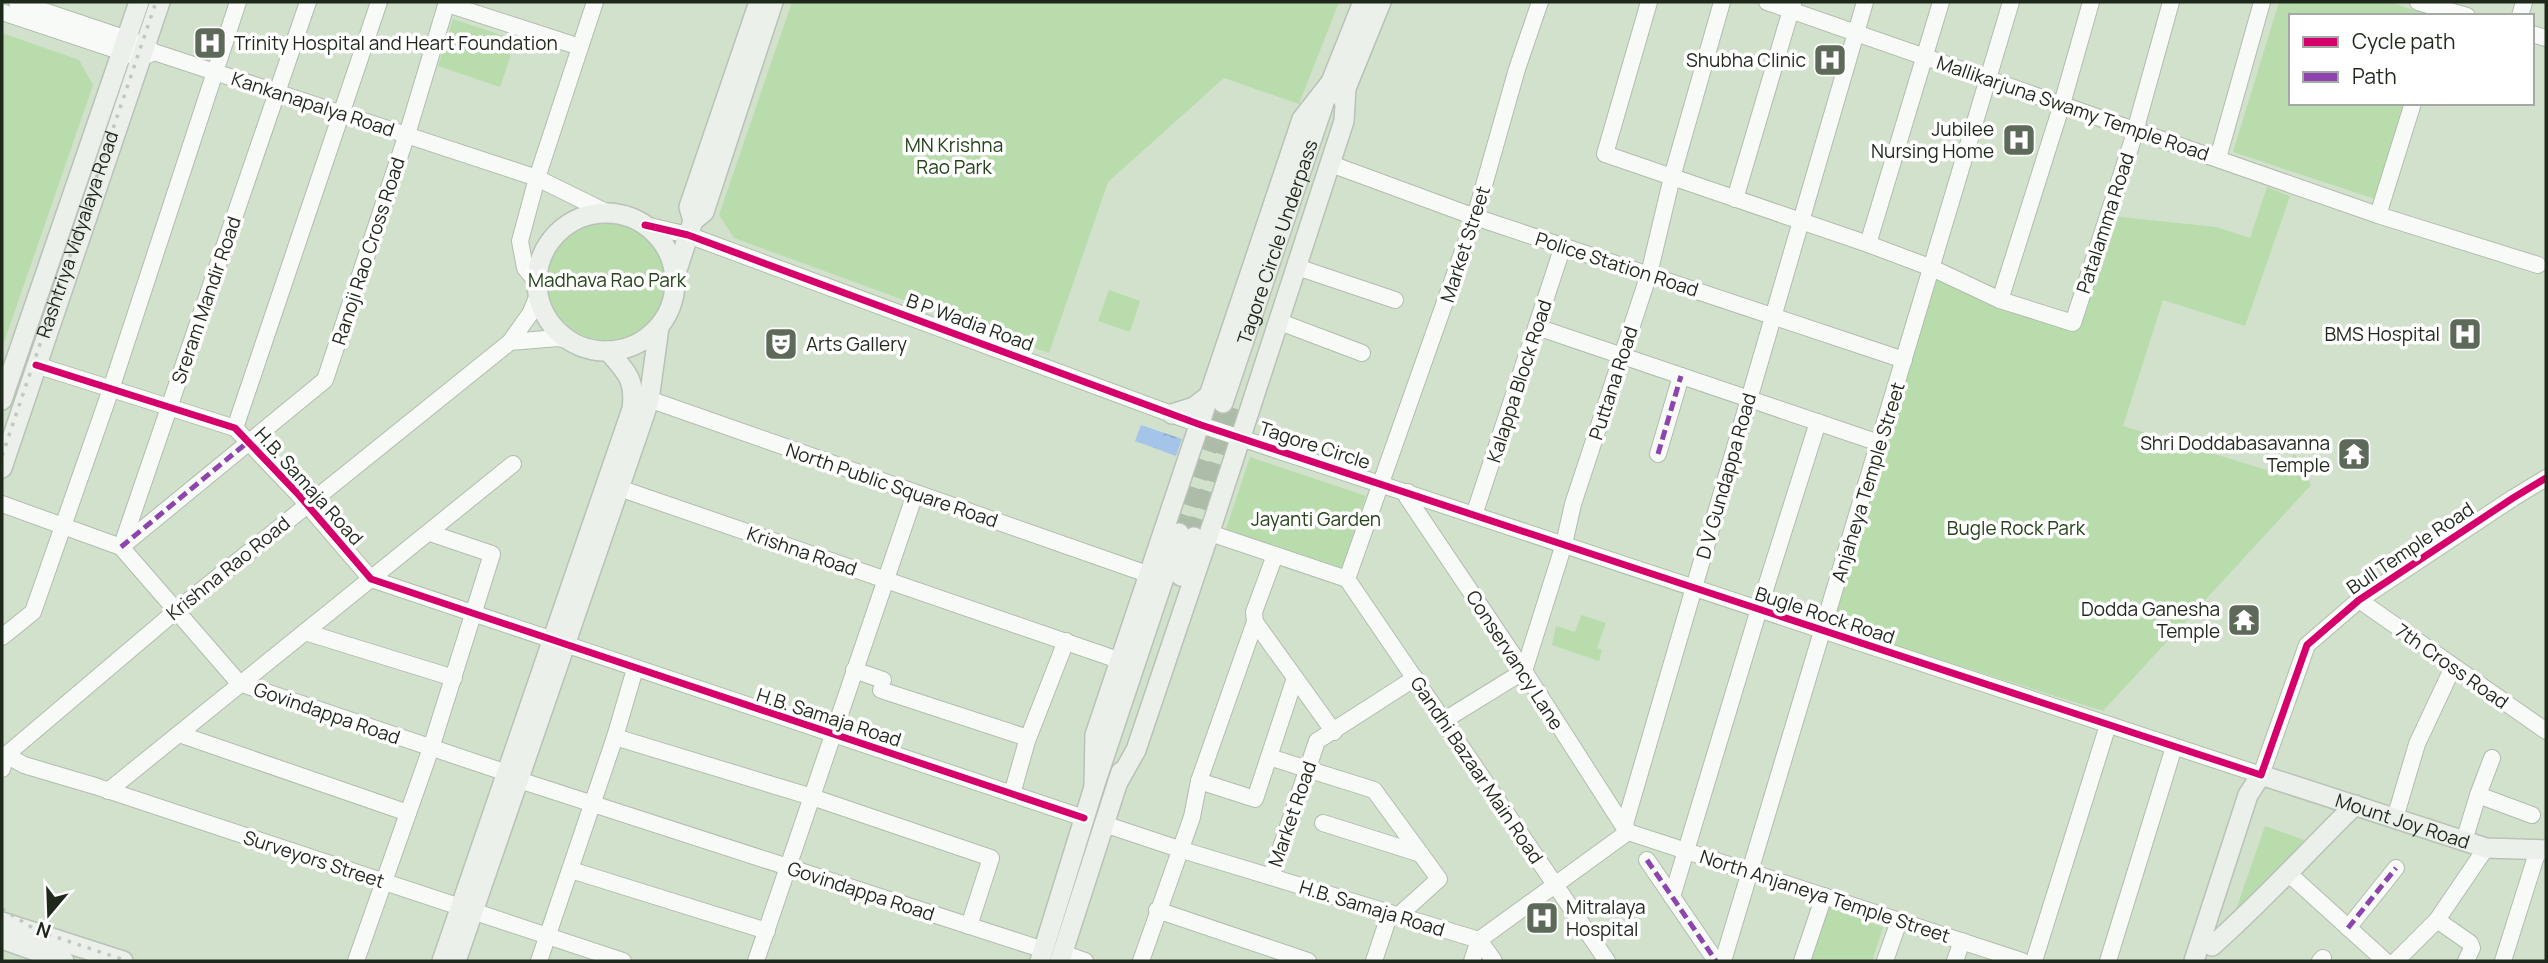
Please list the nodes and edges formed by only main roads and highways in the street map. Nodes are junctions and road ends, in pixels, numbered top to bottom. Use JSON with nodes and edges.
{"nodes":[{"id":1,"x":139,"y":2,"type":"edge"},
{"id":2,"x":160,"y":2,"type":"edge"},
{"id":3,"x":759,"y":2,"type":"edge"},
{"id":4,"x":774,"y":2,"type":"edge"},
{"id":5,"x":1363,"y":2,"type":"edge"},
{"id":6,"x":1381,"y":2,"type":"edge"},
{"id":7,"x":138,"y":49,"type":"junction"},
{"id":8,"x":1338,"y":85,"type":"junction"},
{"id":9,"x":690,"y":228,"type":"junction"},
{"id":10,"x":675,"y":276,"type":"junction"},
{"id":11,"x":659,"y":327,"type":"junction"},
{"id":12,"x":608,"y":351,"type":"junction"},
{"id":13,"x":641,"y":397,"type":"junction"},
{"id":14,"x":2,"y":400,"type":"edge"},
{"id":15,"x":1224,"y":402,"type":"junction"},
{"id":16,"x":1172,"y":414,"type":"road end"},
{"id":17,"x":2,"y":468,"type":"edge"},
{"id":18,"x":1194,"y":534,"type":"junction"},
{"id":19,"x":558,"y":643,"type":"junction"},
{"id":20,"x":2261,"y":775,"type":"junction"},
{"id":21,"x":1094,"y":787,"type":"junction"},
{"id":22,"x":2355,"y":805,"type":"junction"},
{"id":23,"x":2544,"y":851,"type":"edge"},
{"id":24,"x":467,"y":910,"type":"junction"},
{"id":25,"x":2,"y":922,"type":"edge"},
{"id":26,"x":2,"y":939,"type":"edge"},
{"id":27,"x":2210,"y":954,"type":"edge"},
{"id":28,"x":1052,"y":956,"type":"edge"},
{"id":29,"x":64,"y":961,"type":"edge"},
{"id":30,"x":123,"y":961,"type":"edge"},
{"id":31,"x":442,"y":961,"type":"edge"},
{"id":32,"x":456,"y":961,"type":"edge"},
{"id":33,"x":2194,"y":961,"type":"edge"}],
"edges":[{"from":1,"to":7,"type":"main road","name":"Rashtriya Vidyalaya Road"},
{"from":2,"to":7,"type":"main road","name":"Rashtriya Vidyalaya Road"},
{"from":3,"to":9,"type":"main road"},
{"from":4,"to":9,"type":"main road"},
{"from":5,"to":8,"type":"main road"},
{"from":6,"to":8,"type":"main road"},
{"from":7,"to":14,"type":"main road","name":"Rashtriya Vidyalaya Road"},
{"from":7,"to":17,"type":"main road","name":"Rashtriya Vidyalaya Road"},
{"from":8,"to":15,"type":"main road","name":"Tagore Circle Underpass"},
{"from":8,"to":15,"type":"main road"},
{"from":8,"to":18,"type":"main road"},
{"from":9,"to":10,"type":"main road"},
{"from":10,"to":11,"type":"main road"},
{"from":10,"to":12,"type":"main road"},
{"from":11,"to":12,"type":"main road"},
{"from":11,"to":13,"type":"main road"},
{"from":12,"to":13,"type":"main road"},
{"from":13,"to":19,"type":"main road"},
{"from":13,"to":19,"type":"main road"},
{"from":15,"to":16,"type":"main road"},
{"from":15,"to":21,"type":"main road"},
{"from":18,"to":21,"type":"main road"},
{"from":18,"to":28,"type":"main road"},
{"from":19,"to":24,"type":"main road"},
{"from":20,"to":22,"type":"main road","name":"Mount Joy Road"},
{"from":20,"to":27,"type":"main road","name":"Bull Temple Road"},
{"from":20,"to":33,"type":"main road","name":"Bull Temple Road"},
{"from":21,"to":28,"type":"main road"},
{"from":22,"to":23,"type":"main road","name":"Mount Joy Road"},
{"from":22,"to":27,"type":"main road"},
{"from":24,"to":31,"type":"main road"},
{"from":24,"to":32,"type":"main road"},
{"from":25,"to":30,"type":"main road"},
{"from":26,"to":29,"type":"main road"}]}
